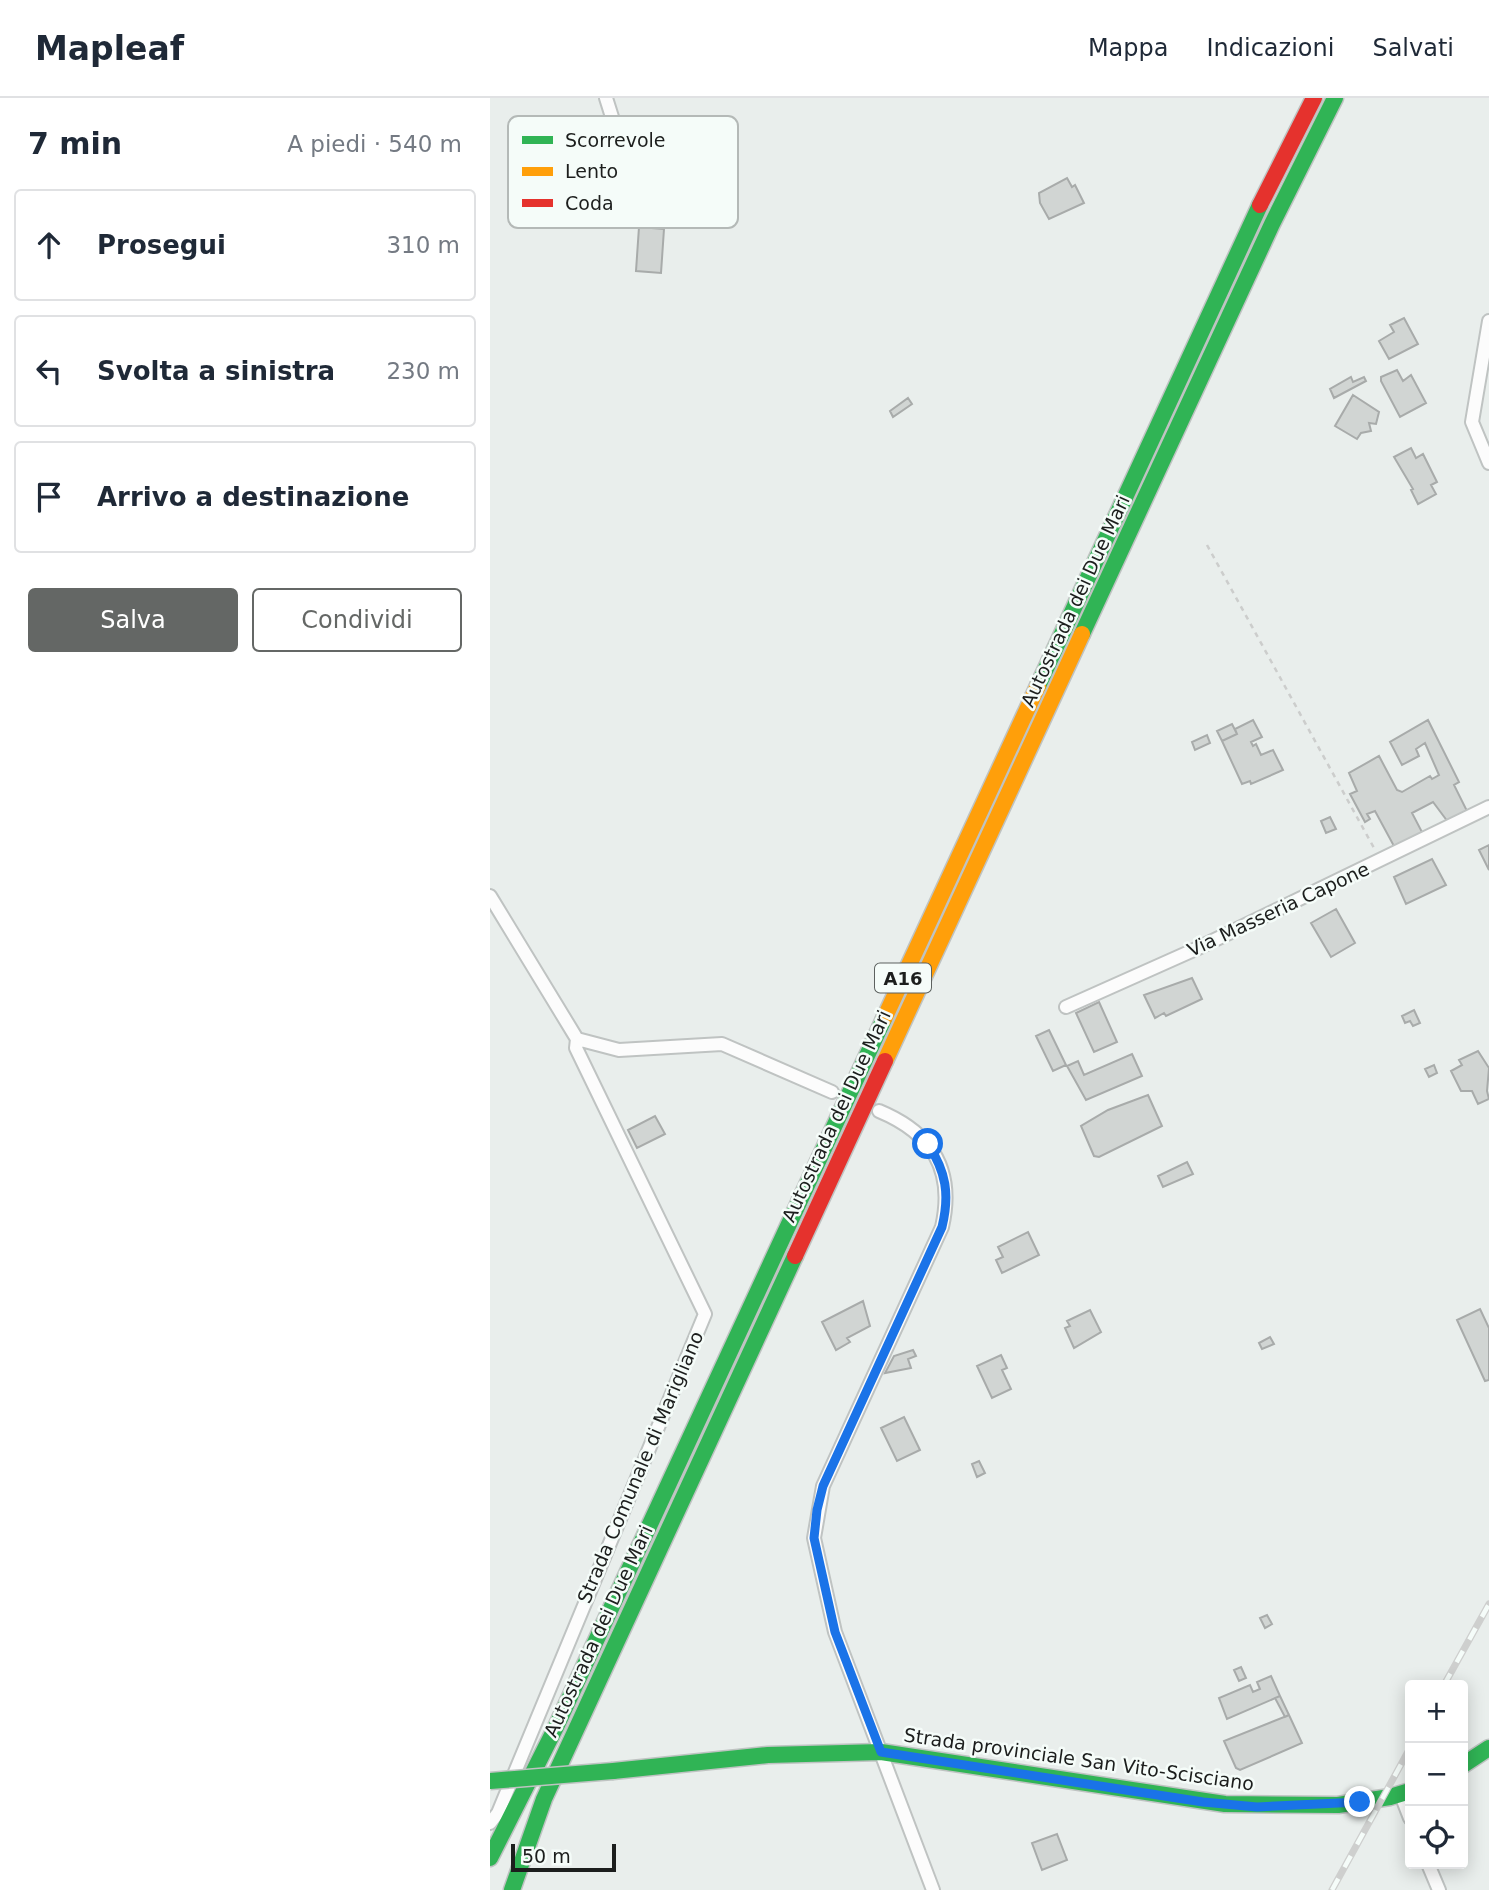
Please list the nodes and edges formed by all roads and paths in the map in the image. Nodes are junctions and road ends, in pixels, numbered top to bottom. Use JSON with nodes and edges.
{"nodes":[{"id":1,"x":606,"y":98,"type":"edge"},
{"id":2,"x":1314,"y":98,"type":"edge"},
{"id":3,"x":1335,"y":98,"type":"edge"},
{"id":4,"x":612,"y":116,"type":"edge"},
{"id":5,"x":1489,"y":321,"type":"edge"},
{"id":6,"x":1489,"y":463,"type":"edge"},
{"id":7,"x":1207,"y":545,"type":"dead end"},
{"id":8,"x":1489,"y":807,"type":"edge"},
{"id":9,"x":1381,"y":861,"type":"junction"},
{"id":10,"x":490,"y":896,"type":"edge"},
{"id":11,"x":1066,"y":1007,"type":"dead end"},
{"id":12,"x":577,"y":1039,"type":"junction"},
{"id":13,"x":832,"y":1092,"type":"dead end"},
{"id":14,"x":879,"y":1111,"type":"dead end"},
{"id":15,"x":1489,"y":1748,"type":"edge"},
{"id":16,"x":881,"y":1752,"type":"junction"},
{"id":17,"x":1468,"y":1762,"type":"edge"},
{"id":18,"x":490,"y":1782,"type":"edge"},
{"id":19,"x":1405,"y":1793,"type":"edge"},
{"id":20,"x":490,"y":1824,"type":"edge"},
{"id":21,"x":490,"y":1858,"type":"edge"},
{"id":22,"x":1430,"y":1869,"type":"edge"},
{"id":23,"x":512,"y":1890,"type":"edge"},
{"id":24,"x":933,"y":1890,"type":"edge"},
{"id":25,"x":1439,"y":1890,"type":"edge"}],
"edges":[{"from":1,"to":4,"type":"street"},
{"from":2,"to":21,"type":"main road","name":"Autostrada dei Due Mari","number":"A16"},
{"from":3,"to":23,"type":"main road","name":"Autostrada dei Due Mari","number":"A16"},
{"from":5,"to":6,"type":"street"},
{"from":7,"to":9,"type":"path"},
{"from":8,"to":9,"type":"street","name":"Via Masseria Capone"},
{"from":9,"to":11,"type":"street","name":"Via Masseria Capone"},
{"from":10,"to":12,"type":"street","name":"Strada Comunale di Marigliano"},
{"from":12,"to":13,"type":"street"},
{"from":12,"to":20,"type":"street","name":"Strada Comunale di Marigliano"},
{"from":14,"to":16,"type":"street"},
{"from":15,"to":17,"type":"main road"},
{"from":16,"to":18,"type":"main road","name":"Strada provinciale San Vito-Scisciano","bridge":true},
{"from":16,"to":19,"type":"main road","name":"Strada provinciale San Vito-Scisciano"},
{"from":16,"to":24,"type":"street"},
{"from":22,"to":25,"type":"street"}]}
